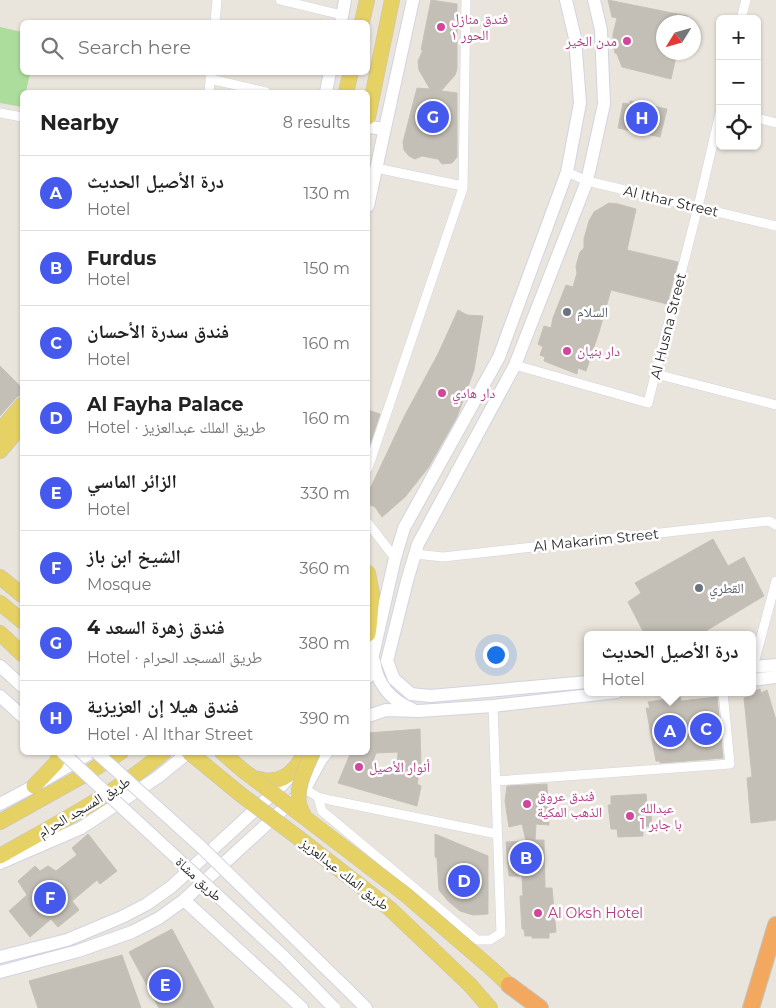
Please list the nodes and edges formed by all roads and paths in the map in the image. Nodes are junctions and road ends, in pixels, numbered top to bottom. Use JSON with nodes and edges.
{"nodes":[{"id":1,"x":217,"y":0,"type":"edge"},
{"id":2,"x":280,"y":0,"type":"edge"},
{"id":3,"x":345,"y":0,"type":"edge"},
{"id":4,"x":367,"y":0,"type":"edge"},
{"id":5,"x":392,"y":0,"type":"edge"},
{"id":6,"x":413,"y":0,"type":"edge"},
{"id":7,"x":466,"y":0,"type":"edge"},
{"id":8,"x":566,"y":0,"type":"edge"},
{"id":9,"x":594,"y":0,"type":"edge"},
{"id":10,"x":746,"y":0,"type":"edge"},
{"id":11,"x":742,"y":15,"type":"edge"},
{"id":12,"x":341,"y":19,"type":"edge"},
{"id":13,"x":215,"y":20,"type":"edge"},
{"id":14,"x":362,"y":20,"type":"edge"},
{"id":15,"x":350,"y":75,"type":"edge"},
{"id":16,"x":210,"y":76,"type":"edge"},
{"id":17,"x":328,"y":83,"type":"edge"},
{"id":18,"x":209,"y":90,"type":"edge"},
{"id":19,"x":259,"y":90,"type":"edge"},
{"id":20,"x":345,"y":90,"type":"edge"},
{"id":21,"x":347,"y":90,"type":"edge"},
{"id":22,"x":370,"y":107,"type":"edge"},
{"id":23,"x":0,"y":113,"type":"edge"},
{"id":24,"x":20,"y":117,"type":"edge"},
{"id":25,"x":761,"y":119,"type":"edge"},
{"id":26,"x":776,"y":123,"type":"edge"},
{"id":27,"x":370,"y":126,"type":"edge"},
{"id":28,"x":385,"y":129,"type":"junction"},
{"id":29,"x":716,"y":130,"type":"edge"},
{"id":30,"x":376,"y":168,"type":"junction"},
{"id":31,"x":567,"y":172,"type":"junction"},
{"id":32,"x":587,"y":181,"type":"junction"},
{"id":33,"x":463,"y":186,"type":"junction"},
{"id":34,"x":370,"y":196,"type":"edge"},
{"id":35,"x":698,"y":207,"type":"junction"},
{"id":36,"x":776,"y":226,"type":"edge"},
{"id":37,"x":514,"y":365,"type":"junction"},
{"id":38,"x":656,"y":374,"type":"junction"},
{"id":39,"x":776,"y":405,"type":"edge"},
{"id":40,"x":20,"y":407,"type":"edge"},
{"id":41,"x":20,"y":427,"type":"edge"},
{"id":42,"x":0,"y":431,"type":"edge"},
{"id":43,"x":0,"y":451,"type":"edge"},
{"id":44,"x":370,"y":462,"type":"edge"},
{"id":45,"x":776,"y":525,"type":"edge"},
{"id":46,"x":370,"y":526,"type":"edge"},
{"id":47,"x":415,"y":554,"type":"junction"},
{"id":48,"x":395,"y":558,"type":"junction"},
{"id":49,"x":0,"y":577,"type":"edge"},
{"id":50,"x":776,"y":581,"type":"edge"},
{"id":51,"x":370,"y":584,"type":"edge"},
{"id":52,"x":20,"y":593,"type":"edge"},
{"id":53,"x":0,"y":603,"type":"edge"},
{"id":54,"x":370,"y":616,"type":"edge"},
{"id":55,"x":20,"y":619,"type":"edge"},
{"id":56,"x":0,"y":633,"type":"edge"},
{"id":57,"x":20,"y":652,"type":"edge"},
{"id":58,"x":373,"y":654,"type":"junction"},
{"id":59,"x":756,"y":656,"type":"edge"},
{"id":60,"x":776,"y":665,"type":"edge"},
{"id":61,"x":0,"y":666,"type":"edge"},
{"id":62,"x":756,"y":667,"type":"edge"},
{"id":63,"x":370,"y":668,"type":"edge"},
{"id":64,"x":776,"y":677,"type":"edge"},
{"id":65,"x":756,"y":680,"type":"edge"},
{"id":66,"x":584,"y":682,"type":"edge"},
{"id":67,"x":20,"y":684,"type":"edge"},
{"id":68,"x":0,"y":696,"type":"edge"},
{"id":69,"x":584,"y":696,"type":"edge"},
{"id":70,"x":724,"y":696,"type":"edge"},
{"id":71,"x":493,"y":706,"type":"junction"},
{"id":72,"x":419,"y":711,"type":"junction"},
{"id":73,"x":20,"y":714,"type":"edge"},
{"id":74,"x":370,"y":715,"type":"edge"},
{"id":75,"x":60,"y":755,"type":"edge"},
{"id":76,"x":64,"y":755,"type":"edge"},
{"id":77,"x":87,"y":755,"type":"edge"},
{"id":78,"x":99,"y":755,"type":"edge"},
{"id":79,"x":116,"y":755,"type":"edge"},
{"id":80,"x":160,"y":755,"type":"edge"},
{"id":81,"x":185,"y":755,"type":"edge"},
{"id":82,"x":193,"y":755,"type":"edge"},
{"id":83,"x":226,"y":755,"type":"edge"},
{"id":84,"x":304,"y":755,"type":"edge"},
{"id":85,"x":309,"y":755,"type":"edge"},
{"id":86,"x":311,"y":755,"type":"edge"},
{"id":87,"x":325,"y":755,"type":"edge"},
{"id":88,"x":254,"y":778,"type":"junction"},
{"id":89,"x":496,"y":781,"type":"junction"},
{"id":90,"x":34,"y":786,"type":"junction"},
{"id":91,"x":305,"y":788,"type":"junction"},
{"id":92,"x":318,"y":797,"type":"junction"},
{"id":93,"x":0,"y":804,"type":"edge"},
{"id":94,"x":304,"y":816,"type":"junction"},
{"id":95,"x":0,"y":822,"type":"edge"},
{"id":96,"x":497,"y":834,"type":"junction"},
{"id":97,"x":0,"y":856,"type":"edge"},
{"id":98,"x":0,"y":863,"type":"edge"},
{"id":99,"x":184,"y":900,"type":"junction"},
{"id":100,"x":776,"y":925,"type":"edge"},
{"id":101,"x":72,"y":938,"type":"junction"},
{"id":102,"x":78,"y":951,"type":"junction"},
{"id":103,"x":0,"y":957,"type":"edge"},
{"id":104,"x":764,"y":963,"type":"junction"},
{"id":105,"x":0,"y":972,"type":"edge"},
{"id":106,"x":509,"y":985,"type":"junction"},
{"id":107,"x":302,"y":1008,"type":"edge"},
{"id":108,"x":334,"y":1008,"type":"edge"},
{"id":109,"x":366,"y":1008,"type":"edge"},
{"id":110,"x":490,"y":1008,"type":"edge"},
{"id":111,"x":533,"y":1008,"type":"edge"},
{"id":112,"x":540,"y":1008,"type":"edge"},
{"id":113,"x":747,"y":1008,"type":"edge"},
{"id":114,"x":751,"y":1008,"type":"edge"}],
"edges":[{"from":1,"to":13,"type":"street"},
{"from":2,"to":12,"type":"street"},
{"from":3,"to":12,"type":"street"},
{"from":4,"to":14,"type":"main road"},
{"from":5,"to":22,"type":"main road"},
{"from":6,"to":28,"type":"street"},
{"from":7,"to":33,"type":"street"},
{"from":8,"to":31,"type":"street"},
{"from":9,"to":32,"type":"street"},
{"from":10,"to":11,"type":"street"},
{"from":15,"to":21,"type":"main road"},
{"from":16,"to":18,"type":"street"},
{"from":16,"to":19,"type":"street"},
{"from":17,"to":20,"type":"street"},
{"from":23,"to":24,"type":"street"},
{"from":25,"to":26,"type":"street"},
{"from":27,"to":28,"type":"street"},
{"from":28,"to":30,"type":"street"},
{"from":29,"to":35,"type":"street","name":"Al Husna Street"},
{"from":30,"to":33,"type":"street"},
{"from":30,"to":34,"type":"street"},
{"from":31,"to":32,"type":"street","name":"Al Ithar Street"},
{"from":31,"to":48,"type":"street"},
{"from":32,"to":35,"type":"street","name":"Al Ithar Street"},
{"from":32,"to":37,"type":"street"},
{"from":33,"to":44,"type":"street"},
{"from":35,"to":36,"type":"street","name":"Al Ithar Street"},
{"from":35,"to":38,"type":"street","name":"Al Husna Street"},
{"from":37,"to":38,"type":"street","name":"Al Husna Street"},
{"from":37,"to":47,"type":"street"},
{"from":38,"to":39,"type":"street"},
{"from":40,"to":42,"type":"main road"},
{"from":41,"to":43,"type":"main road"},
{"from":45,"to":47,"type":"street","name":"Al Makarim Street"},
{"from":46,"to":48,"type":"street"},
{"from":47,"to":66,"type":"street"},
{"from":48,"to":58,"type":"street"},
{"from":49,"to":52,"type":"main road"},
{"from":50,"to":59,"type":"street"},
{"from":51,"to":54,"type":"main road"},
{"from":53,"to":55,"type":"main road"},
{"from":56,"to":57,"type":"main road"},
{"from":58,"to":63,"type":"street"},
{"from":58,"to":72,"type":"street"},
{"from":60,"to":62,"type":"street"},
{"from":61,"to":67,"type":"street"},
{"from":64,"to":65,"type":"street"},
{"from":68,"to":73,"type":"street"},
{"from":69,"to":71,"type":"street"},
{"from":70,"to":89,"type":"street"},
{"from":71,"to":72,"type":"street"},
{"from":71,"to":89,"type":"street"},
{"from":72,"to":74,"type":"street"},
{"from":75,"to":90,"type":"main road"},
{"from":76,"to":108,"type":"street","name":"طريق مشاة","bridge":true},
{"from":77,"to":90,"type":"street"},
{"from":78,"to":109,"type":"street","name":"طريق مشاة","bridge":true},
{"from":79,"to":95,"type":"main road","name":"طريق المسجد الحرام"},
{"from":80,"to":97,"type":"main road","name":"طريق المسجد الحرام"},
{"from":81,"to":98,"type":"street"},
{"from":82,"to":110,"type":"main road","name":"طريق الملك عبدالعزيز","bridge":true},
{"from":83,"to":88,"type":"main road","name":"طريق الملك عبدالعزيز"},
{"from":84,"to":88,"type":"main road"},
{"from":85,"to":101,"type":"street"},
{"from":86,"to":94,"type":"main road","bridge":true},
{"from":87,"to":91,"type":"street"},
{"from":88,"to":94,"type":"main road","name":"طريق الملك عبدالعزيز","bridge":true},
{"from":89,"to":96,"type":"street"},
{"from":90,"to":93,"type":"street"},
{"from":91,"to":92,"type":"street"},
{"from":91,"to":99,"type":"street"},
{"from":92,"to":96,"type":"street"},
{"from":92,"to":96,"type":"street"},
{"from":94,"to":106,"type":"main road","name":"طريق الملك عبدالعزيز","bridge":true},
{"from":99,"to":102,"type":"street"},
{"from":99,"to":107,"type":"street"},
{"from":100,"to":104,"type":"highway"},
{"from":101,"to":102,"type":"street"},
{"from":101,"to":103,"type":"street"},
{"from":102,"to":105,"type":"street"},
{"from":104,"to":113,"type":"highway"},
{"from":104,"to":114,"type":"highway"},
{"from":106,"to":111,"type":"highway"},
{"from":106,"to":112,"type":"highway"}]}
